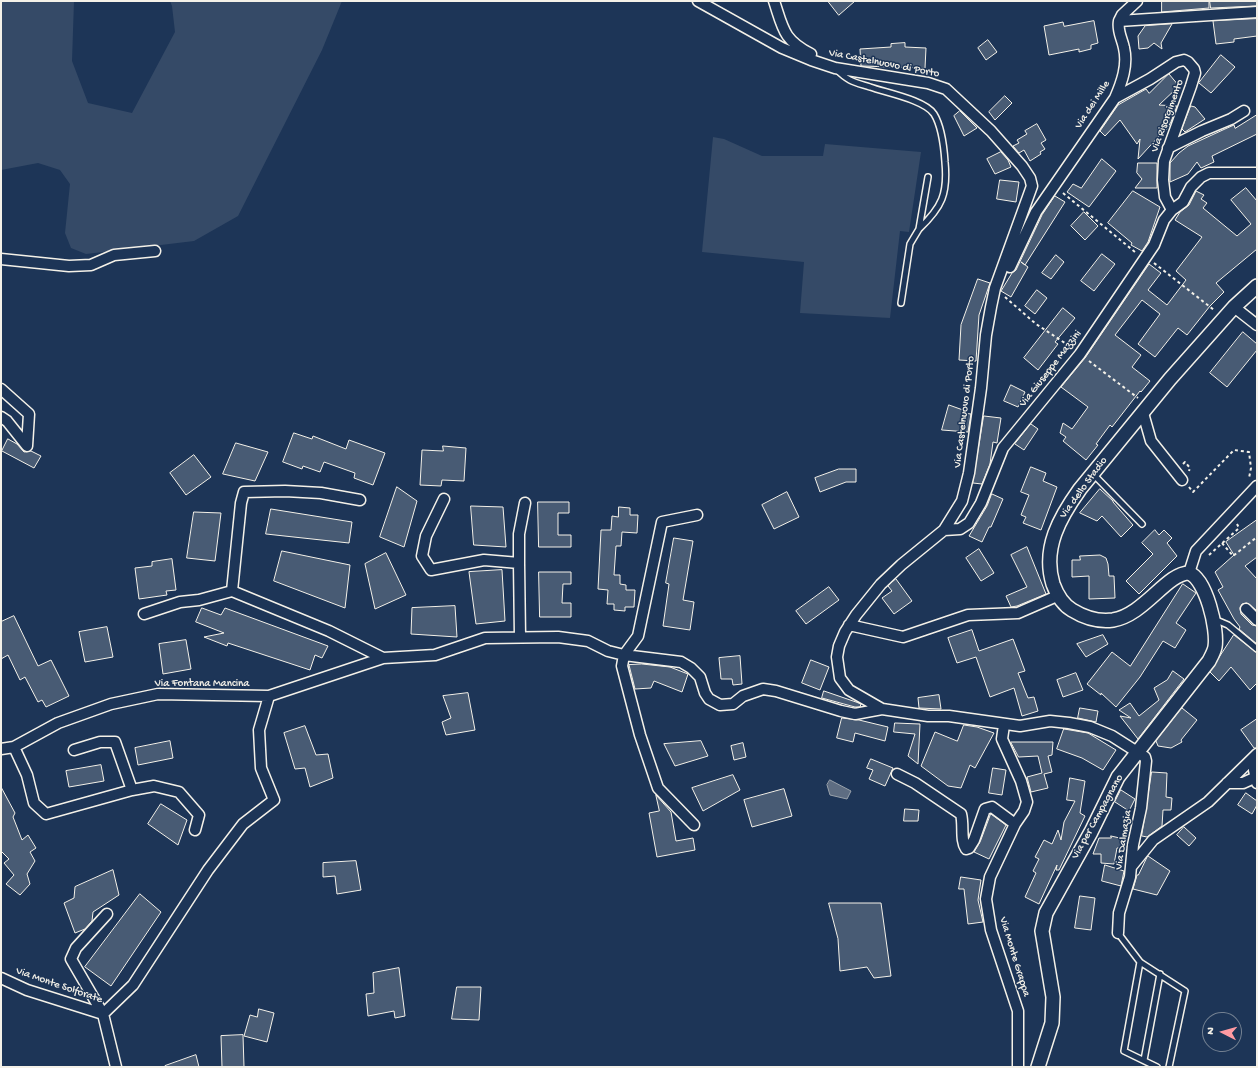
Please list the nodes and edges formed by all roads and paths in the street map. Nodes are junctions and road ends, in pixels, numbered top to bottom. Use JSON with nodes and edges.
{"nodes":[{"id":1,"x":698,"y":1,"type":"edge"},
{"id":2,"x":774,"y":1,"type":"edge"},
{"id":3,"x":1137,"y":1,"type":"edge"},
{"id":4,"x":1257,"y":12,"type":"edge"},
{"id":5,"x":1119,"y":21,"type":"junction"},
{"id":6,"x":835,"y":68,"type":"junction"},
{"id":7,"x":1114,"y":98,"type":"junction"},
{"id":8,"x":1244,"y":111,"type":"dead end"},
{"id":9,"x":1168,"y":148,"type":"junction"},
{"id":10,"x":1257,"y":173,"type":"edge"},
{"id":11,"x":928,"y":177,"type":"dead end"},
{"id":12,"x":1172,"y":210,"type":"junction"},
{"id":13,"x":919,"y":229,"type":"junction"},
{"id":14,"x":155,"y":251,"type":"dead end"},
{"id":15,"x":1,"y":259,"type":"edge"},
{"id":16,"x":1257,"y":286,"type":"edge"},
{"id":17,"x":995,"y":288,"type":"junction"},
{"id":18,"x":901,"y":303,"type":"dead end"},
{"id":19,"x":1234,"y":307,"type":"junction"},
{"id":20,"x":1257,"y":325,"type":"edge"},
{"id":21,"x":1,"y":389,"type":"edge"},
{"id":22,"x":1143,"y":413,"type":"junction"},
{"id":23,"x":1,"y":417,"type":"edge"},
{"id":24,"x":1093,"y":474,"type":"junction"},
{"id":25,"x":1183,"y":478,"type":"junction"},
{"id":26,"x":1248,"y":479,"type":"dead end"},
{"id":27,"x":1257,"y":486,"type":"edge"},
{"id":28,"x":444,"y":499,"type":"dead end"},
{"id":29,"x":360,"y":500,"type":"dead end"},
{"id":30,"x":525,"y":503,"type":"dead end"},
{"id":31,"x":697,"y":515,"type":"dead end"},
{"id":32,"x":1142,"y":524,"type":"dead end"},
{"id":33,"x":1239,"y":528,"type":"dead end"},
{"id":34,"x":944,"y":530,"type":"junction"},
{"id":35,"x":1257,"y":537,"type":"edge"},
{"id":36,"x":1222,"y":543,"type":"junction"},
{"id":37,"x":1215,"y":549,"type":"dead end"},
{"id":38,"x":519,"y":563,"type":"junction"},
{"id":39,"x":1189,"y":573,"type":"junction"},
{"id":40,"x":232,"y":591,"type":"junction"},
{"id":41,"x":1058,"y":596,"type":"junction"},
{"id":42,"x":1246,"y":609,"type":"dead end"},
{"id":43,"x":144,"y":614,"type":"dead end"},
{"id":44,"x":1212,"y":619,"type":"junction"},
{"id":45,"x":1257,"y":620,"type":"edge"},
{"id":46,"x":849,"y":625,"type":"junction"},
{"id":47,"x":520,"y":636,"type":"junction"},
{"id":48,"x":1257,"y":649,"type":"edge"},
{"id":49,"x":624,"y":655,"type":"junction"},
{"id":50,"x":383,"y":658,"type":"junction"},
{"id":51,"x":269,"y":696,"type":"junction"},
{"id":52,"x":882,"y":709,"type":"junction"},
{"id":53,"x":1004,"y":725,"type":"junction"},
{"id":54,"x":14,"y":747,"type":"junction"},
{"id":55,"x":1,"y":749,"type":"edge"},
{"id":56,"x":74,"y":750,"type":"dead end"},
{"id":57,"x":1138,"y":754,"type":"junction"},
{"id":58,"x":1257,"y":754,"type":"edge"},
{"id":59,"x":897,"y":774,"type":"dead end"},
{"id":60,"x":1256,"y":781,"type":"edge"},
{"id":61,"x":1227,"y":783,"type":"junction"},
{"id":62,"x":132,"y":790,"type":"junction"},
{"id":63,"x":1015,"y":824,"type":"junction"},
{"id":64,"x":694,"y":825,"type":"dead end"},
{"id":65,"x":195,"y":830,"type":"dead end"},
{"id":66,"x":1131,"y":867,"type":"junction"},
{"id":67,"x":107,"y":914,"type":"dead end"},
{"id":68,"x":1118,"y":933,"type":"joint"},
{"id":69,"x":1140,"y":962,"type":"junction"},
{"id":70,"x":1160,"y":974,"type":"junction"},
{"id":71,"x":1,"y":978,"type":"edge"},
{"id":72,"x":103,"y":1014,"type":"junction"},
{"id":73,"x":1144,"y":1060,"type":"junction"},
{"id":74,"x":116,"y":1067,"type":"edge"},
{"id":75,"x":1018,"y":1067,"type":"edge"},
{"id":76,"x":1038,"y":1067,"type":"edge"},
{"id":77,"x":1157,"y":1067,"type":"edge"},
{"id":78,"x":1169,"y":1067,"type":"edge"}],
"edges":[{"from":1,"to":6,"type":"street","name":"Via Castelnuovo di Porto"},
{"from":2,"to":6,"type":"street"},
{"from":3,"to":5,"type":"street"},
{"from":4,"to":5,"type":"street"},
{"from":5,"to":7,"type":"street","name":"Via dei Mille"},
{"from":6,"to":13,"type":"lane"},
{"from":6,"to":17,"type":"street","name":"Via Castelnuovo di Porto"},
{"from":7,"to":9,"type":"street","name":"Via Risorgimento"},
{"from":7,"to":17,"type":"street","name":"Via dei Mille"},
{"from":8,"to":9,"type":"street"},
{"from":9,"to":12,"type":"street","name":"Via Risorgimento"},
{"from":10,"to":12,"type":"street"},
{"from":11,"to":13,"type":"lane"},
{"from":12,"to":34,"type":"street","name":"Via Giuseppe Mazzini"},
{"from":13,"to":18,"type":"lane"},
{"from":14,"to":15,"type":"street"},
{"from":16,"to":19,"type":"street","name":"Via dello Stadio"},
{"from":17,"to":34,"type":"street","name":"Via Castelnuovo di Porto"},
{"from":19,"to":20,"type":"street"},
{"from":19,"to":22,"type":"street","name":"Via dello Stadio"},
{"from":21,"to":23,"type":"street"},
{"from":22,"to":24,"type":"street","name":"Via dello Stadio"},
{"from":22,"to":25,"type":"street"},
{"from":24,"to":32,"type":"lane"},
{"from":24,"to":41,"type":"street","name":"Via dello Stadio"},
{"from":25,"to":25,"type":"path"},
{"from":25,"to":26,"type":"path"},
{"from":27,"to":39,"type":"street"},
{"from":28,"to":38,"type":"street"},
{"from":29,"to":40,"type":"street"},
{"from":30,"to":38,"type":"street"},
{"from":31,"to":49,"type":"street"},
{"from":33,"to":36,"type":"path"},
{"from":34,"to":46,"type":"street","name":"Via Castelnuovo di Porto"},
{"from":35,"to":36,"type":"path"},
{"from":36,"to":37,"type":"path"},
{"from":38,"to":47,"type":"street"},
{"from":39,"to":41,"type":"street","name":"Via dello Stadio"},
{"from":39,"to":44,"type":"street","name":"Via per Campagnano"},
{"from":40,"to":43,"type":"street"},
{"from":40,"to":50,"type":"street","name":"Via Fontana Mancina"},
{"from":41,"to":46,"type":"street"},
{"from":42,"to":45,"type":"street"},
{"from":44,"to":48,"type":"lane"},
{"from":44,"to":57,"type":"street","name":"Via per Campagnano"},
{"from":46,"to":52,"type":"street","name":"Via Castelnuovo di Porto"},
{"from":47,"to":49,"type":"street","name":"Via Fontana Mancina"},
{"from":47,"to":50,"type":"street","name":"Via Fontana Mancina"},
{"from":49,"to":52,"type":"street","name":"Via Fontana Mancina"},
{"from":49,"to":64,"type":"street"},
{"from":50,"to":51,"type":"street","name":"Via Fontana Mancina"},
{"from":51,"to":54,"type":"street","name":"Via Fontana Mancina"},
{"from":51,"to":72,"type":"street"},
{"from":52,"to":53,"type":"street","name":"Via Castelnuovo di Porto"},
{"from":53,"to":57,"type":"street","name":"Via Castelnuovo di Porto"},
{"from":53,"to":63,"type":"street","name":"Via Monte Grappa"},
{"from":54,"to":55,"type":"street","name":"Via Fontana Mancina"},
{"from":54,"to":62,"type":"street"},
{"from":56,"to":62,"type":"street"},
{"from":57,"to":66,"type":"street","name":"Via Dalmazia"},
{"from":57,"to":76,"type":"street","name":"Via per Campagnano"},
{"from":58,"to":60,"type":"street"},
{"from":58,"to":61,"type":"street"},
{"from":59,"to":63,"type":"street"},
{"from":60,"to":61,"type":"street"},
{"from":61,"to":66,"type":"street"},
{"from":62,"to":65,"type":"street"},
{"from":63,"to":75,"type":"street","name":"Via Monte Grappa"},
{"from":66,"to":68,"type":"street","name":"Via Dalmazia"},
{"from":67,"to":72,"type":"street"},
{"from":68,"to":69,"type":"lane"},
{"from":69,"to":70,"type":"lane"},
{"from":69,"to":73,"type":"lane"},
{"from":70,"to":73,"type":"lane"},
{"from":70,"to":78,"type":"lane"},
{"from":71,"to":72,"type":"street","name":"Via Monte Solforate"},
{"from":72,"to":74,"type":"street","name":"Via Monte Solforate"},
{"from":73,"to":77,"type":"lane"}]}
